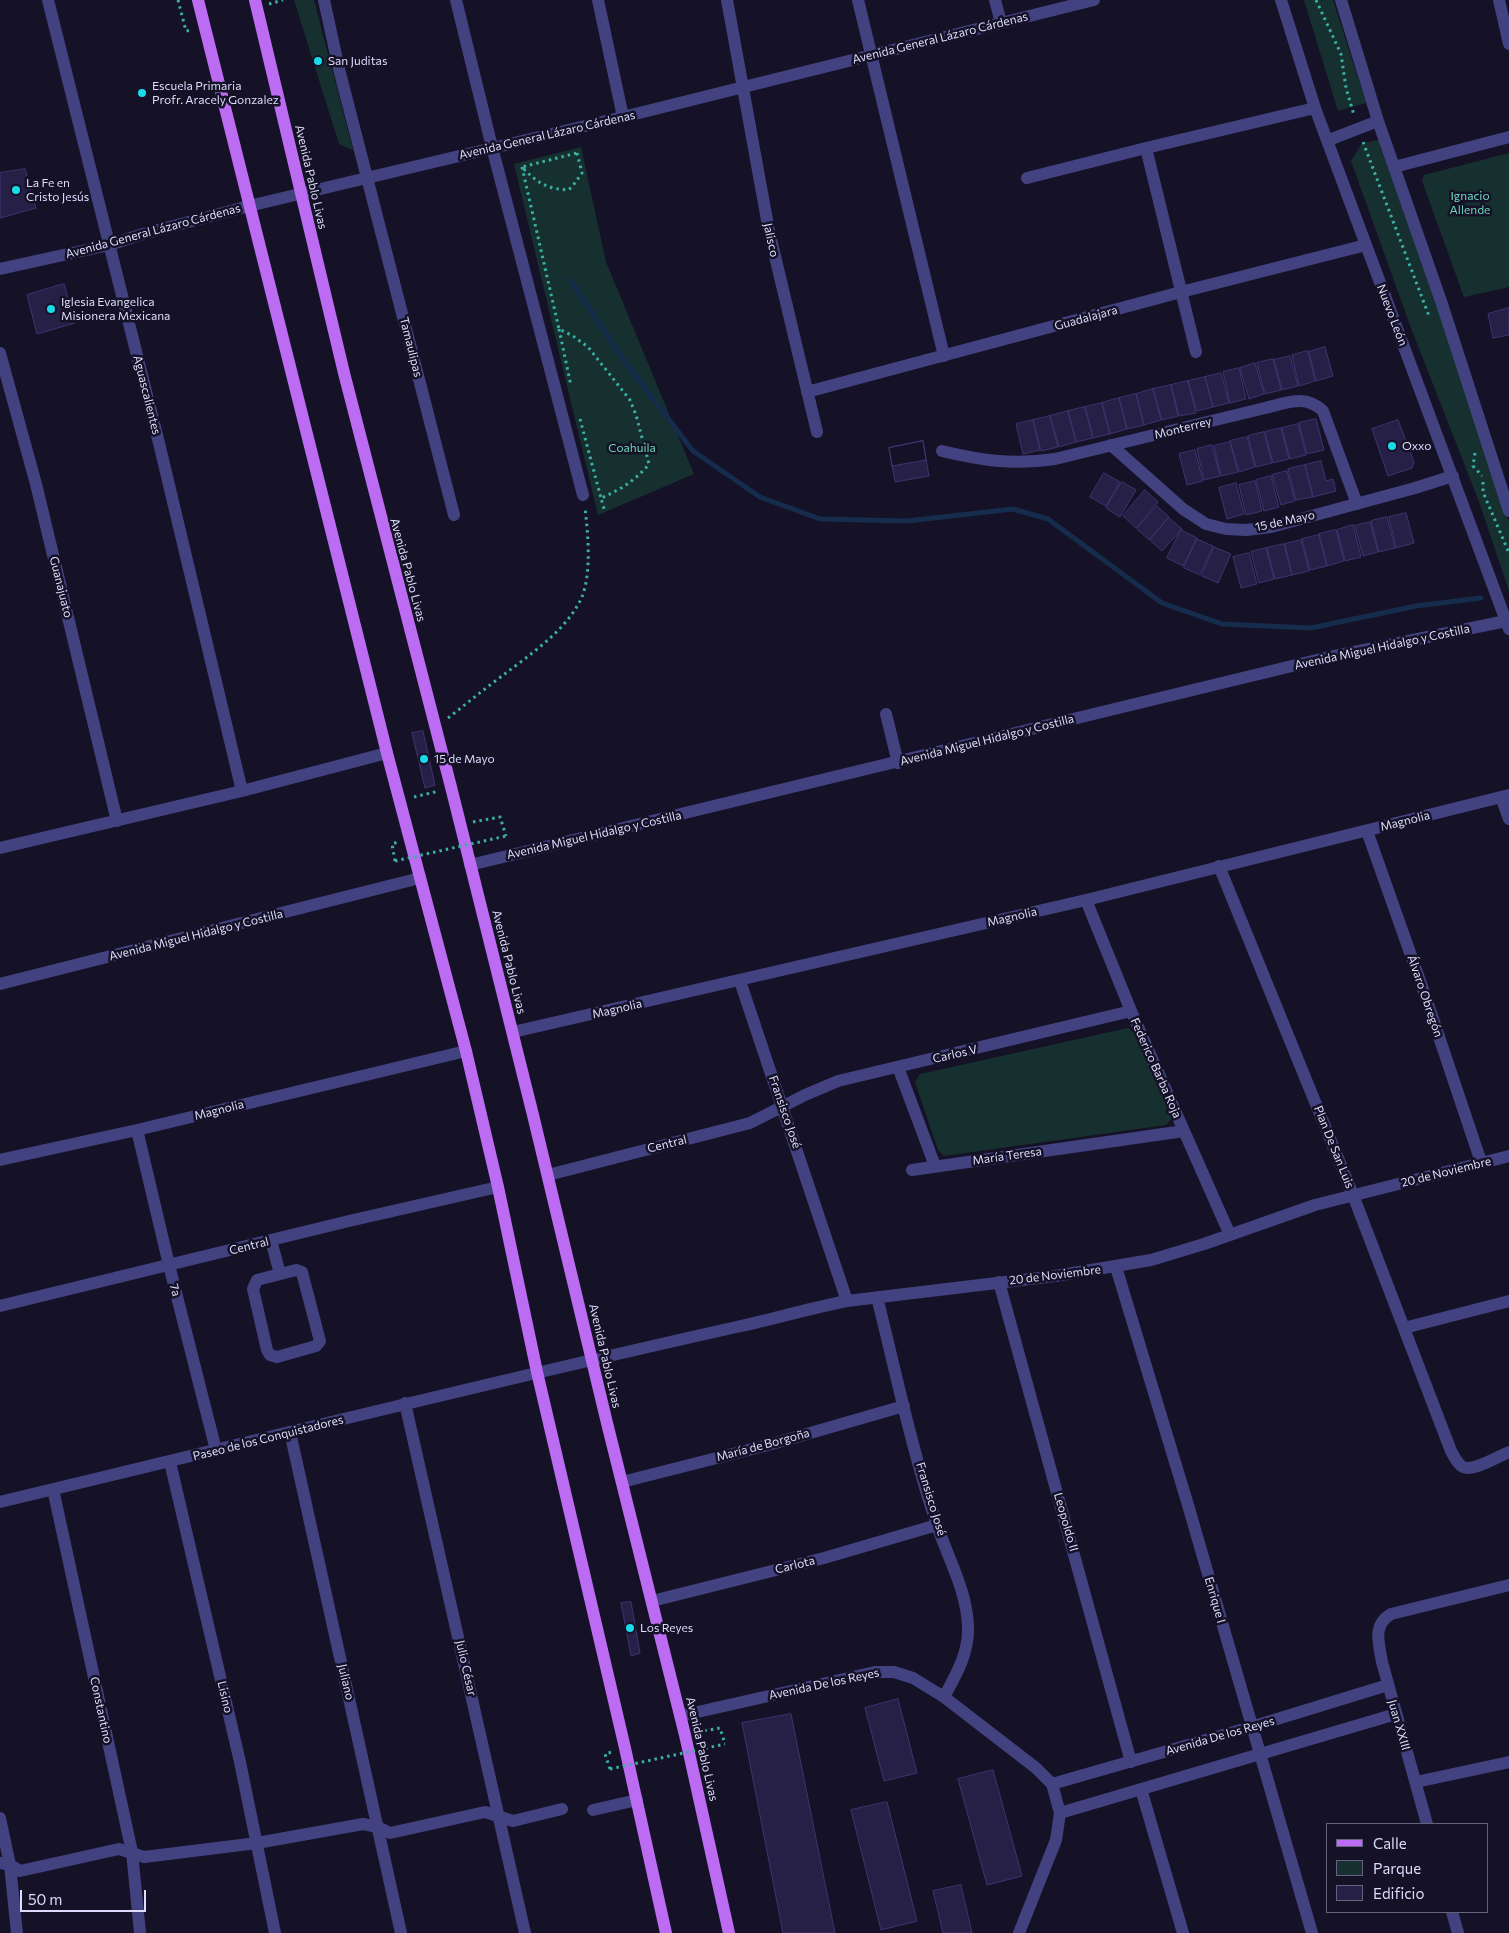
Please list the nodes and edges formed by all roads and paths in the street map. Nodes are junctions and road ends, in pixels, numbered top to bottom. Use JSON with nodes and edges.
{"nodes":[{"id":1,"x":48,"y":0,"type":"edge"},
{"id":2,"x":178,"y":0,"type":"edge"},
{"id":3,"x":198,"y":0,"type":"edge"},
{"id":4,"x":254,"y":0,"type":"edge"},
{"id":5,"x":324,"y":0,"type":"edge"},
{"id":6,"x":456,"y":0,"type":"edge"},
{"id":7,"x":598,"y":0,"type":"edge"},
{"id":8,"x":727,"y":0,"type":"edge"},
{"id":9,"x":858,"y":0,"type":"edge"},
{"id":10,"x":995,"y":0,"type":"edge"},
{"id":11,"x":1094,"y":0,"type":"edge"},
{"id":12,"x":1281,"y":0,"type":"edge"},
{"id":13,"x":1316,"y":0,"type":"edge"},
{"id":14,"x":1341,"y":0,"type":"edge"},
{"id":15,"x":1499,"y":0,"type":"edge"},
{"id":16,"x":1001,"y":23,"type":"junction"},
{"id":17,"x":186,"y":32,"type":"dead end"},
{"id":18,"x":1509,"y":44,"type":"edge"},
{"id":19,"x":870,"y":55,"type":"junction"},
{"id":20,"x":744,"y":86,"type":"junction"},
{"id":21,"x":1316,"y":108,"type":"junction"},
{"id":22,"x":623,"y":117,"type":"junction"},
{"id":23,"x":1378,"y":121,"type":"junction"},
{"id":24,"x":1358,"y":130,"type":"junction"},
{"id":25,"x":1509,"y":137,"type":"edge"},
{"id":26,"x":1328,"y":140,"type":"junction"},
{"id":27,"x":492,"y":147,"type":"junction"},
{"id":28,"x":1146,"y":148,"type":"junction"},
{"id":29,"x":522,"y":167,"type":"junction"},
{"id":30,"x":1394,"y":167,"type":"junction"},
{"id":31,"x":367,"y":178,"type":"junction"},
{"id":32,"x":1027,"y":178,"type":"dead end"},
{"id":33,"x":300,"y":194,"type":"junction"},
{"id":34,"x":249,"y":206,"type":"junction"},
{"id":35,"x":109,"y":245,"type":"junction"},
{"id":36,"x":1366,"y":246,"type":"junction"},
{"id":37,"x":0,"y":269,"type":"edge"},
{"id":38,"x":1181,"y":292,"type":"junction"},
{"id":39,"x":1432,"y":324,"type":"dead end"},
{"id":40,"x":559,"y":329,"type":"junction"},
{"id":41,"x":1196,"y":352,"type":"dead end"},
{"id":42,"x":0,"y":353,"type":"edge"},
{"id":43,"x":944,"y":356,"type":"junction"},
{"id":44,"x":807,"y":392,"type":"junction"},
{"id":45,"x":573,"y":393,"type":"dead end"},
{"id":46,"x":577,"y":411,"type":"dead end"},
{"id":47,"x":817,"y":432,"type":"dead end"},
{"id":48,"x":1111,"y":445,"type":"junction"},
{"id":49,"x":942,"y":451,"type":"dead end"},
{"id":50,"x":1475,"y":453,"type":"dead end"},
{"id":51,"x":1452,"y":476,"type":"junction"},
{"id":52,"x":583,"y":496,"type":"joint"},
{"id":53,"x":601,"y":498,"type":"junction"},
{"id":54,"x":1357,"y":504,"type":"junction"},
{"id":55,"x":1509,"y":511,"type":"edge"},
{"id":56,"x":605,"y":512,"type":"dead end"},
{"id":57,"x":454,"y":515,"type":"dead end"},
{"id":58,"x":1509,"y":553,"type":"edge"},
{"id":59,"x":1508,"y":625,"type":"edge"},
{"id":60,"x":886,"y":714,"type":"dead end"},
{"id":61,"x":436,"y":727,"type":"junction"},
{"id":62,"x":387,"y":753,"type":"junction"},
{"id":63,"x":898,"y":763,"type":"junction"},
{"id":64,"x":242,"y":791,"type":"junction"},
{"id":65,"x":436,"y":792,"type":"dead end"},
{"id":66,"x":1505,"y":796,"type":"edge"},
{"id":67,"x":399,"y":800,"type":"junction"},
{"id":68,"x":1509,"y":819,"type":"edge"},
{"id":69,"x":117,"y":821,"type":"junction"},
{"id":70,"x":460,"y":825,"type":"junction"},
{"id":71,"x":1368,"y":831,"type":"junction"},
{"id":72,"x":392,"y":844,"type":"dead end"},
{"id":73,"x":0,"y":848,"type":"edge"},
{"id":74,"x":470,"y":865,"type":"junction"},
{"id":75,"x":1219,"y":866,"type":"junction"},
{"id":76,"x":420,"y":878,"type":"junction"},
{"id":77,"x":1086,"y":900,"type":"junction"},
{"id":78,"x":740,"y":980,"type":"junction"},
{"id":79,"x":0,"y":984,"type":"edge"},
{"id":80,"x":1131,"y":1012,"type":"junction"},
{"id":81,"x":513,"y":1032,"type":"junction"},
{"id":82,"x":466,"y":1052,"type":"junction"},
{"id":83,"x":898,"y":1067,"type":"junction"},
{"id":84,"x":783,"y":1107,"type":"junction"},
{"id":85,"x":137,"y":1130,"type":"junction"},
{"id":86,"x":1184,"y":1131,"type":"junction"},
{"id":87,"x":1509,"y":1156,"type":"edge"},
{"id":88,"x":0,"y":1160,"type":"edge"},
{"id":89,"x":1481,"y":1162,"type":"junction"},
{"id":90,"x":935,"y":1166,"type":"junction"},
{"id":91,"x":912,"y":1170,"type":"dead end"},
{"id":92,"x":548,"y":1175,"type":"junction"},
{"id":93,"x":498,"y":1187,"type":"junction"},
{"id":94,"x":1353,"y":1195,"type":"junction"},
{"id":95,"x":1230,"y":1235,"type":"junction"},
{"id":96,"x":271,"y":1240,"type":"junction"},
{"id":97,"x":169,"y":1266,"type":"junction"},
{"id":98,"x":1116,"y":1267,"type":"junction"},
{"id":99,"x":280,"y":1274,"type":"junction"},
{"id":100,"x":999,"y":1282,"type":"junction"},
{"id":101,"x":878,"y":1297,"type":"junction"},
{"id":102,"x":847,"y":1301,"type":"junction"},
{"id":103,"x":1509,"y":1301,"type":"edge"},
{"id":104,"x":0,"y":1306,"type":"edge"},
{"id":105,"x":1404,"y":1328,"type":"junction"},
{"id":106,"x":593,"y":1359,"type":"junction"},
{"id":107,"x":537,"y":1372,"type":"junction"},
{"id":108,"x":405,"y":1403,"type":"junction"},
{"id":109,"x":904,"y":1406,"type":"junction"},
{"id":110,"x":290,"y":1432,"type":"junction"},
{"id":111,"x":216,"y":1450,"type":"junction"},
{"id":112,"x":1509,"y":1452,"type":"edge"},
{"id":113,"x":170,"y":1462,"type":"junction"},
{"id":114,"x":622,"y":1482,"type":"junction"},
{"id":115,"x":53,"y":1489,"type":"junction"},
{"id":116,"x":0,"y":1502,"type":"edge"},
{"id":117,"x":937,"y":1525,"type":"junction"},
{"id":118,"x":1509,"y":1585,"type":"edge"},
{"id":119,"x":652,"y":1601,"type":"junction"},
{"id":120,"x":1388,"y":1685,"type":"junction"},
{"id":121,"x":944,"y":1697,"type":"junction"},
{"id":122,"x":1396,"y":1714,"type":"junction"},
{"id":123,"x":680,"y":1716,"type":"junction"},
{"id":124,"x":1252,"y":1727,"type":"junction"},
{"id":125,"x":685,"y":1735,"type":"junction"},
{"id":126,"x":605,"y":1754,"type":"dead end"},
{"id":127,"x":1260,"y":1755,"type":"junction"},
{"id":128,"x":1132,"y":1762,"type":"junction"},
{"id":129,"x":1509,"y":1762,"type":"edge"},
{"id":130,"x":1416,"y":1782,"type":"junction"},
{"id":131,"x":1052,"y":1784,"type":"junction"},
{"id":132,"x":1141,"y":1789,"type":"junction"},
{"id":133,"x":637,"y":1800,"type":"junction"},
{"id":134,"x":562,"y":1809,"type":"dead end"},
{"id":135,"x":593,"y":1810,"type":"dead end"},
{"id":136,"x":1060,"y":1814,"type":"junction"},
{"id":137,"x":499,"y":1816,"type":"junction"},
{"id":138,"x":0,"y":1818,"type":"edge"},
{"id":139,"x":1427,"y":1823,"type":"edge"},
{"id":140,"x":378,"y":1827,"type":"junction"},
{"id":141,"x":257,"y":1842,"type":"junction"},
{"id":142,"x":132,"y":1852,"type":"junction"},
{"id":143,"x":5,"y":1864,"type":"edge"},
{"id":144,"x":1452,"y":1913,"type":"edge"},
{"id":145,"x":17,"y":1933,"type":"edge"},
{"id":146,"x":140,"y":1933,"type":"edge"},
{"id":147,"x":275,"y":1933,"type":"edge"},
{"id":148,"x":401,"y":1933,"type":"edge"},
{"id":149,"x":525,"y":1933,"type":"edge"},
{"id":150,"x":666,"y":1933,"type":"edge"},
{"id":151,"x":729,"y":1933,"type":"edge"},
{"id":152,"x":1019,"y":1933,"type":"edge"},
{"id":153,"x":1183,"y":1933,"type":"edge"},
{"id":154,"x":1312,"y":1933,"type":"edge"},
{"id":155,"x":1458,"y":1933,"type":"edge"}],
"edges":[{"from":1,"to":35,"type":"street","name":"Aguascalientes"},
{"from":2,"to":17,"type":"path"},
{"from":3,"to":34,"type":"main road"},
{"from":4,"to":33,"type":"main road","name":"Avenida Pablo Livas"},
{"from":5,"to":31,"type":"street","name":"Tamaulipas"},
{"from":6,"to":27,"type":"street"},
{"from":7,"to":22,"type":"street"},
{"from":8,"to":20,"type":"street","name":"Jalisco"},
{"from":9,"to":19,"type":"street"},
{"from":10,"to":16,"type":"street"},
{"from":11,"to":16,"type":"street","name":"Avenida General Lázaro Cárdenas"},
{"from":12,"to":21,"type":"street","name":"Nuevo León"},
{"from":13,"to":24,"type":"path"},
{"from":14,"to":23,"type":"street"},
{"from":15,"to":18,"type":"street"},
{"from":16,"to":19,"type":"street","name":"Avenida General Lázaro Cárdenas"},
{"from":19,"to":20,"type":"street","name":"Avenida General Lázaro Cárdenas"},
{"from":19,"to":43,"type":"street"},
{"from":20,"to":22,"type":"street","name":"Avenida General Lázaro Cárdenas"},
{"from":20,"to":44,"type":"street","name":"Jalisco"},
{"from":21,"to":26,"type":"street","name":"Nuevo León"},
{"from":21,"to":28,"type":"street"},
{"from":22,"to":27,"type":"street","name":"Avenida General Lázaro Cárdenas"},
{"from":23,"to":24,"type":"street"},
{"from":23,"to":30,"type":"street"},
{"from":24,"to":26,"type":"street"},
{"from":24,"to":39,"type":"path"},
{"from":25,"to":30,"type":"street"},
{"from":26,"to":36,"type":"street","name":"Nuevo León"},
{"from":27,"to":31,"type":"street","name":"Avenida General Lázaro Cárdenas"},
{"from":27,"to":52,"type":"street"},
{"from":28,"to":32,"type":"street"},
{"from":28,"to":38,"type":"street"},
{"from":29,"to":29,"type":"path"},
{"from":29,"to":40,"type":"path"},
{"from":30,"to":55,"type":"street"},
{"from":31,"to":33,"type":"street","name":"Avenida General Lázaro Cárdenas"},
{"from":31,"to":57,"type":"street","name":"Tamaulipas"},
{"from":33,"to":34,"type":"street","name":"Avenida General Lázaro Cárdenas"},
{"from":33,"to":61,"type":"main road","name":"Avenida Pablo Livas"},
{"from":34,"to":35,"type":"street","name":"Avenida General Lázaro Cárdenas"},
{"from":34,"to":62,"type":"main road"},
{"from":35,"to":37,"type":"street","name":"Avenida General Lázaro Cárdenas"},
{"from":35,"to":64,"type":"street","name":"Aguascalientes"},
{"from":36,"to":38,"type":"street","name":"Guadalajara"},
{"from":36,"to":51,"type":"street","name":"Nuevo León"},
{"from":38,"to":41,"type":"street"},
{"from":38,"to":43,"type":"street","name":"Guadalajara"},
{"from":40,"to":45,"type":"path"},
{"from":40,"to":53,"type":"path"},
{"from":42,"to":69,"type":"street","name":"Guanajuato"},
{"from":43,"to":44,"type":"street","name":"Guadalajara"},
{"from":44,"to":47,"type":"street","name":"Jalisco"},
{"from":46,"to":53,"type":"path"},
{"from":48,"to":49,"type":"street","name":"Monterrey"},
{"from":48,"to":54,"type":"street","name":"15 de Mayo"},
{"from":48,"to":54,"type":"street","name":"Monterrey"},
{"from":50,"to":58,"type":"path"},
{"from":51,"to":54,"type":"street","name":"15 de Mayo"},
{"from":51,"to":59,"type":"street","name":"Nuevo León"},
{"from":52,"to":61,"type":"path"},
{"from":53,"to":56,"type":"path"},
{"from":59,"to":63,"type":"street","name":"Avenida Miguel Hidalgo y Costilla"},
{"from":60,"to":63,"type":"street"},
{"from":61,"to":70,"type":"main road","name":"Avenida Pablo Livas"},
{"from":62,"to":64,"type":"street"},
{"from":62,"to":67,"type":"main road"},
{"from":63,"to":74,"type":"street","name":"Avenida Miguel Hidalgo y Costilla"},
{"from":64,"to":69,"type":"street"},
{"from":65,"to":67,"type":"path"},
{"from":66,"to":68,"type":"street"},
{"from":66,"to":71,"type":"street","name":"Magnolia"},
{"from":67,"to":76,"type":"main road"},
{"from":69,"to":73,"type":"street"},
{"from":70,"to":72,"type":"path","bridge":true},
{"from":70,"to":74,"type":"main road","name":"Avenida Pablo Livas"},
{"from":71,"to":75,"type":"street","name":"Magnolia"},
{"from":71,"to":89,"type":"street","name":"Álvaro Obregón"},
{"from":74,"to":81,"type":"main road","name":"Avenida Pablo Livas"},
{"from":75,"to":77,"type":"street","name":"Magnolia"},
{"from":75,"to":94,"type":"street","name":"Plan De San Luis"},
{"from":76,"to":79,"type":"street","name":"Avenida Miguel Hidalgo y Costilla"},
{"from":76,"to":82,"type":"main road"},
{"from":77,"to":78,"type":"street","name":"Magnolia"},
{"from":77,"to":80,"type":"street","name":"Federico Barba Roja"},
{"from":78,"to":81,"type":"street","name":"Magnolia"},
{"from":78,"to":84,"type":"street","name":"Fransisco José"},
{"from":80,"to":83,"type":"street","name":"Carlos V"},
{"from":80,"to":86,"type":"street","name":"Federico Barba Roja"},
{"from":81,"to":92,"type":"main road","name":"Avenida Pablo Livas"},
{"from":82,"to":85,"type":"street","name":"Magnolia"},
{"from":82,"to":93,"type":"main road"},
{"from":83,"to":84,"type":"street","name":"Carlos V"},
{"from":83,"to":90,"type":"street"},
{"from":84,"to":92,"type":"street","name":"Central"},
{"from":84,"to":102,"type":"street","name":"Fransisco José"},
{"from":85,"to":88,"type":"street","name":"Magnolia"},
{"from":85,"to":97,"type":"street","name":"7a"},
{"from":86,"to":90,"type":"street","name":"María Teresa"},
{"from":86,"to":95,"type":"street","name":"Federico Barba Roja"},
{"from":87,"to":89,"type":"street","name":"20 de Noviembre"},
{"from":89,"to":94,"type":"street","name":"20 de Noviembre"},
{"from":90,"to":91,"type":"street","name":"María Teresa"},
{"from":92,"to":106,"type":"main road","name":"Avenida Pablo Livas"},
{"from":93,"to":96,"type":"street","name":"Central"},
{"from":93,"to":107,"type":"main road"},
{"from":94,"to":95,"type":"street","name":"20 de Noviembre"},
{"from":94,"to":105,"type":"street","name":"Plan De San Luis"},
{"from":95,"to":98,"type":"street","name":"20 de Noviembre"},
{"from":96,"to":97,"type":"street","name":"Central"},
{"from":96,"to":99,"type":"street"},
{"from":97,"to":104,"type":"street","name":"Central"},
{"from":97,"to":111,"type":"street","name":"7a"},
{"from":98,"to":100,"type":"street","name":"20 de Noviembre"},
{"from":98,"to":124,"type":"street","name":"Enrique I"},
{"from":99,"to":99,"type":"street"},
{"from":100,"to":101,"type":"street","name":"20 de Noviembre"},
{"from":100,"to":128,"type":"street","name":"Leopoldo II"},
{"from":101,"to":102,"type":"street","name":"20 de Noviembre"},
{"from":101,"to":109,"type":"street","name":"Fransisco José"},
{"from":102,"to":106,"type":"street","name":"20 de Noviembre"},
{"from":103,"to":105,"type":"street"},
{"from":105,"to":112,"type":"street","name":"Plan De San Luis"},
{"from":106,"to":107,"type":"street","name":"20 de Noviembre"},
{"from":106,"to":114,"type":"main road","name":"Avenida Pablo Livas"},
{"from":107,"to":108,"type":"street","name":"Paseo de los Conquistadores"},
{"from":107,"to":133,"type":"main road"},
{"from":108,"to":110,"type":"street","name":"Paseo de los Conquistadores"},
{"from":108,"to":137,"type":"street","name":"Julio César"},
{"from":109,"to":114,"type":"street","name":"María de Borgoña"},
{"from":109,"to":117,"type":"street","name":"Fransisco José"},
{"from":110,"to":111,"type":"street","name":"Paseo de los Conquistadores"},
{"from":110,"to":140,"type":"street","name":"Juliano"},
{"from":111,"to":113,"type":"street","name":"Paseo de los Conquistadores"},
{"from":113,"to":115,"type":"street","name":"Paseo de los Conquistadores"},
{"from":113,"to":141,"type":"street","name":"Lisino"},
{"from":114,"to":119,"type":"main road","name":"Avenida Pablo Livas"},
{"from":115,"to":116,"type":"street","name":"Paseo de los Conquistadores"},
{"from":115,"to":142,"type":"street","name":"Constantino"},
{"from":117,"to":119,"type":"street","name":"Carlota"},
{"from":117,"to":121,"type":"street","name":"Fransisco José"},
{"from":118,"to":120,"type":"street","name":"Juan XXIII"},
{"from":119,"to":123,"type":"main road","name":"Avenida Pablo Livas"},
{"from":120,"to":122,"type":"street","name":"Juan XXIII"},
{"from":120,"to":124,"type":"street","name":"Avenida De los Reyes"},
{"from":121,"to":123,"type":"street","name":"Avenida De los Reyes"},
{"from":121,"to":131,"type":"street","name":"Avenida De los Reyes"},
{"from":122,"to":127,"type":"street"},
{"from":122,"to":130,"type":"street","name":"Juan XXIII"},
{"from":123,"to":125,"type":"main road","name":"Avenida Pablo Livas"},
{"from":124,"to":127,"type":"street","name":"Enrique I"},
{"from":124,"to":128,"type":"street","name":"Avenida De los Reyes"},
{"from":125,"to":126,"type":"path","bridge":true},
{"from":125,"to":151,"type":"main road","name":"Avenida Pablo Livas"},
{"from":127,"to":132,"type":"street"},
{"from":127,"to":154,"type":"street","name":"Enrique I"},
{"from":128,"to":131,"type":"street","name":"Avenida De los Reyes"},
{"from":129,"to":130,"type":"street"},
{"from":130,"to":139,"type":"street","name":"Juan XXIII"},
{"from":131,"to":136,"type":"street"},
{"from":132,"to":136,"type":"street"},
{"from":132,"to":153,"type":"street"},
{"from":133,"to":135,"type":"street"},
{"from":133,"to":150,"type":"main road"},
{"from":134,"to":137,"type":"street"},
{"from":136,"to":152,"type":"street"},
{"from":137,"to":140,"type":"street"},
{"from":137,"to":149,"type":"street","name":"Julio César"},
{"from":138,"to":143,"type":"street"},
{"from":140,"to":141,"type":"street"},
{"from":140,"to":148,"type":"street","name":"Juliano"},
{"from":141,"to":142,"type":"street"},
{"from":141,"to":147,"type":"street","name":"Lisino"},
{"from":142,"to":143,"type":"street"},
{"from":142,"to":146,"type":"street","name":"Constantino"},
{"from":143,"to":145,"type":"street"},
{"from":144,"to":155,"type":"street"}]}
